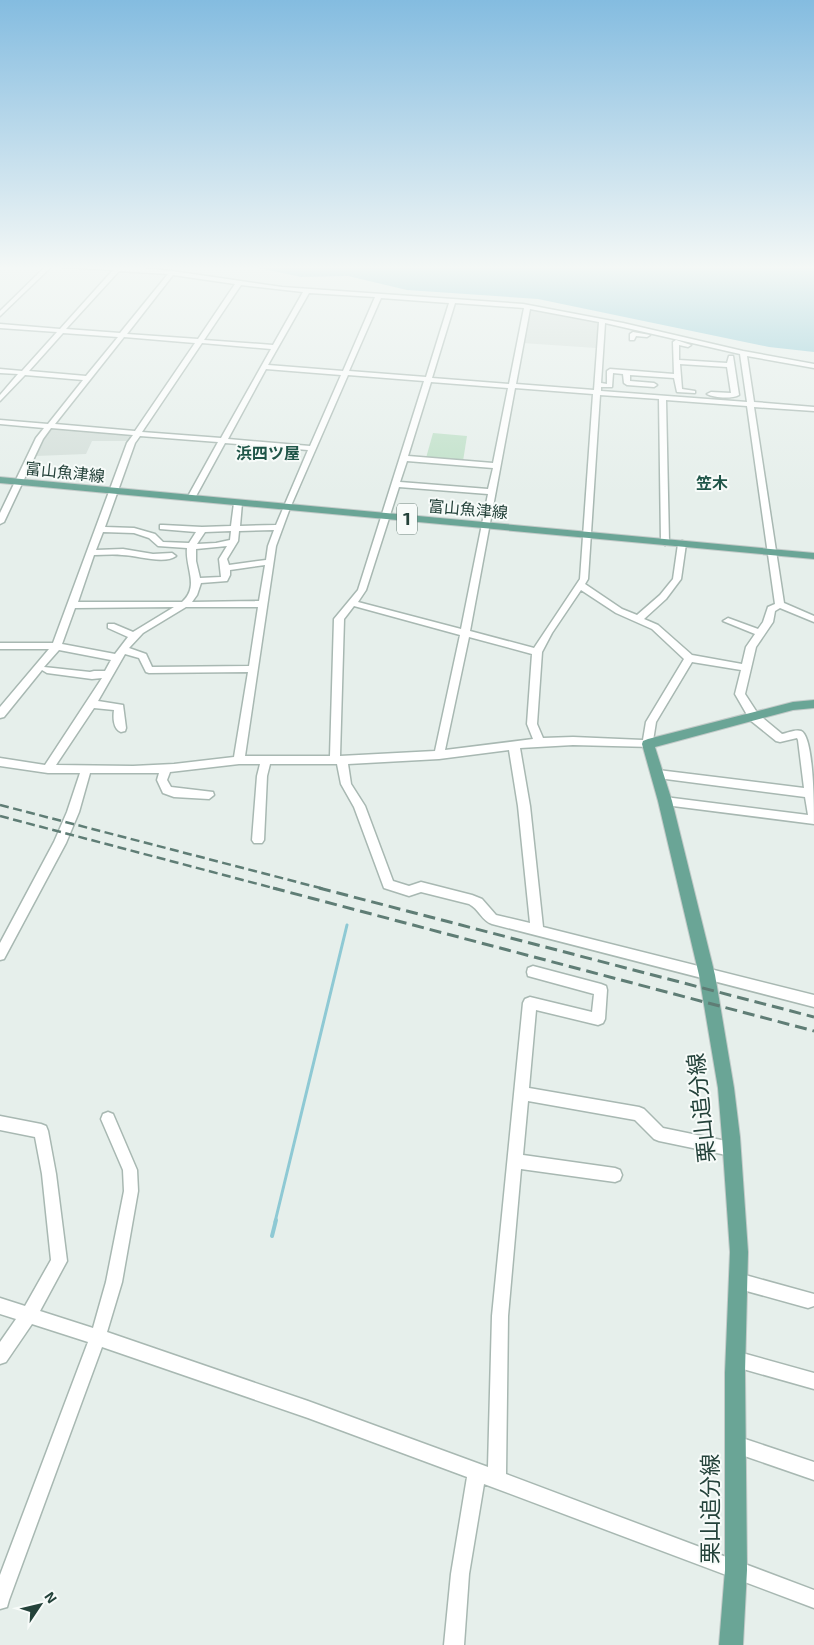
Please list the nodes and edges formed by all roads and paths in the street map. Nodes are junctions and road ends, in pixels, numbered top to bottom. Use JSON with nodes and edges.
{"nodes":[{"id":1,"x":199,"y":341,"type":"edge"},
{"id":2,"x":52,"y":342,"type":"edge"},
{"id":3,"x":118,"y":342,"type":"edge"},
{"id":4,"x":211,"y":342,"type":"edge"},
{"id":5,"x":278,"y":342,"type":"edge"},
{"id":6,"x":359,"y":342,"type":"edge"},
{"id":7,"x":440,"y":342,"type":"edge"},
{"id":8,"x":520,"y":342,"type":"edge"},
{"id":9,"x":600,"y":342,"type":"edge"},
{"id":10,"x":676,"y":342,"type":"joint"},
{"id":11,"x":693,"y":342,"type":"edge"},
{"id":12,"x":276,"y":346,"type":"junction"},
{"id":13,"x":692,"y":346,"type":"dead end"},
{"id":14,"x":733,"y":351,"type":"junction"},
{"id":15,"x":743,"y":354,"type":"junction"},
{"id":16,"x":676,"y":362,"type":"junction"},
{"id":17,"x":730,"y":364,"type":"junction"},
{"id":18,"x":814,"y":366,"type":"edge"},
{"id":19,"x":265,"y":367,"type":"junction"},
{"id":20,"x":0,"y":371,"type":"edge"},
{"id":21,"x":345,"y":372,"type":"junction"},
{"id":22,"x":626,"y":372,"type":"junction"},
{"id":23,"x":24,"y":373,"type":"junction"},
{"id":24,"x":653,"y":375,"type":"junction"},
{"id":25,"x":677,"y":376,"type":"junction"},
{"id":26,"x":89,"y":378,"type":"junction"},
{"id":27,"x":429,"y":379,"type":"junction"},
{"id":28,"x":627,"y":385,"type":"junction"},
{"id":29,"x":512,"y":386,"type":"junction"},
{"id":30,"x":610,"y":386,"type":"junction"},
{"id":31,"x":654,"y":387,"type":"junction"},
{"id":32,"x":597,"y":389,"type":"junction"},
{"id":33,"x":679,"y":391,"type":"junction"},
{"id":34,"x":662,"y":397,"type":"junction"},
{"id":35,"x":0,"y":399,"type":"edge"},
{"id":36,"x":751,"y":405,"type":"junction"},
{"id":37,"x":814,"y":409,"type":"edge"},
{"id":38,"x":0,"y":422,"type":"edge"},
{"id":39,"x":50,"y":426,"type":"junction"},
{"id":40,"x":137,"y":433,"type":"junction"},
{"id":41,"x":223,"y":440,"type":"junction"},
{"id":42,"x":312,"y":448,"type":"junction"},
{"id":43,"x":404,"y":458,"type":"junction"},
{"id":44,"x":496,"y":466,"type":"junction"},
{"id":45,"x":0,"y":480,"type":"edge"},
{"id":46,"x":20,"y":482,"type":"junction"},
{"id":47,"x":396,"y":484,"type":"junction"},
{"id":48,"x":113,"y":492,"type":"junction"},
{"id":49,"x":491,"y":492,"type":"junction"},
{"id":50,"x":191,"y":498,"type":"junction"},
{"id":51,"x":238,"y":503,"type":"junction"},
{"id":52,"x":286,"y":508,"type":"junction"},
{"id":53,"x":386,"y":517,"type":"junction"},
{"id":54,"x":0,"y":522,"type":"edge"},
{"id":55,"x":485,"y":525,"type":"junction"},
{"id":56,"x":163,"y":526,"type":"dead end"},
{"id":57,"x":236,"y":527,"type":"junction"},
{"id":58,"x":279,"y":527,"type":"junction"},
{"id":59,"x":100,"y":529,"type":"junction"},
{"id":60,"x":202,"y":530,"type":"junction"},
{"id":61,"x":586,"y":535,"type":"junction"},
{"id":62,"x":234,"y":541,"type":"junction"},
{"id":63,"x":665,"y":542,"type":"junction"},
{"id":64,"x":682,"y":544,"type":"junction"},
{"id":65,"x":192,"y":545,"type":"junction"},
{"id":66,"x":773,"y":552,"type":"junction"},
{"id":67,"x":91,"y":553,"type":"junction"},
{"id":68,"x":172,"y":556,"type":"dead end"},
{"id":69,"x":814,"y":556,"type":"edge"},
{"id":70,"x":269,"y":562,"type":"junction"},
{"id":71,"x":225,"y":568,"type":"junction"},
{"id":72,"x":196,"y":581,"type":"junction"},
{"id":73,"x":580,"y":585,"type":"junction"},
{"id":74,"x":352,"y":603,"type":"junction"},
{"id":75,"x":262,"y":604,"type":"junction"},
{"id":76,"x":72,"y":605,"type":"junction"},
{"id":77,"x":181,"y":605,"type":"junction"},
{"id":78,"x":780,"y":605,"type":"junction"},
{"id":79,"x":639,"y":618,"type":"junction"},
{"id":80,"x":814,"y":619,"type":"edge"},
{"id":81,"x":728,"y":621,"type":"dead end"},
{"id":82,"x":111,"y":626,"type":"dead end"},
{"id":83,"x":760,"y":633,"type":"junction"},
{"id":84,"x":465,"y":634,"type":"junction"},
{"id":85,"x":134,"y":636,"type":"junction"},
{"id":86,"x":0,"y":646,"type":"edge"},
{"id":87,"x":57,"y":646,"type":"junction"},
{"id":88,"x":537,"y":652,"type":"junction"},
{"id":89,"x":120,"y":654,"type":"junction"},
{"id":90,"x":689,"y":658,"type":"junction"},
{"id":91,"x":746,"y":668,"type":"junction"},
{"id":92,"x":253,"y":669,"type":"junction"},
{"id":93,"x":47,"y":670,"type":"dead end"},
{"id":94,"x":108,"y":675,"type":"junction"},
{"id":95,"x":91,"y":704,"type":"junction"},
{"id":96,"x":814,"y":704,"type":"edge"},
{"id":97,"x":0,"y":714,"type":"edge"},
{"id":98,"x":754,"y":716,"type":"junction"},
{"id":99,"x":121,"y":728,"type":"dead end"},
{"id":100,"x":539,"y":742,"type":"junction"},
{"id":101,"x":648,"y":744,"type":"junction"},
{"id":102,"x":514,"y":745,"type":"junction"},
{"id":103,"x":439,"y":755,"type":"junction"},
{"id":104,"x":810,"y":756,"type":"edge"},
{"id":105,"x":240,"y":760,"type":"junction"},
{"id":106,"x":266,"y":760,"type":"junction"},
{"id":107,"x":338,"y":760,"type":"junction"},
{"id":108,"x":0,"y":762,"type":"edge"},
{"id":109,"x":48,"y":769,"type":"junction"},
{"id":110,"x":165,"y":769,"type":"junction"},
{"id":111,"x":86,"y":770,"type":"junction"},
{"id":112,"x":658,"y":774,"type":"junction"},
{"id":113,"x":812,"y":793,"type":"edge"},
{"id":114,"x":209,"y":795,"type":"dead end"},
{"id":115,"x":665,"y":801,"type":"junction"},
{"id":116,"x":258,"y":840,"type":"dead end"},
{"id":117,"x":537,"y":931,"type":"junction"},
{"id":118,"x":0,"y":955,"type":"edge"},
{"id":119,"x":533,"y":972,"type":"dead end"},
{"id":120,"x":707,"y":975,"type":"junction"},
{"id":121,"x":814,"y":1001,"type":"edge"},
{"id":122,"x":521,"y":1093,"type":"junction"},
{"id":123,"x":108,"y":1119,"type":"dead end"},
{"id":124,"x":0,"y":1123,"type":"edge"},
{"id":125,"x":731,"y":1149,"type":"junction"},
{"id":126,"x":515,"y":1161,"type":"junction"},
{"id":127,"x":615,"y":1175,"type":"dead end"},
{"id":128,"x":738,"y":1281,"type":"junction"},
{"id":129,"x":808,"y":1300,"type":"dead end"},
{"id":130,"x":0,"y":1306,"type":"edge"},
{"id":131,"x":28,"y":1315,"type":"junction"},
{"id":132,"x":98,"y":1337,"type":"junction"},
{"id":133,"x":0,"y":1356,"type":"edge"},
{"id":134,"x":736,"y":1359,"type":"junction"},
{"id":135,"x":814,"y":1381,"type":"edge"},
{"id":136,"x":736,"y":1445,"type":"junction"},
{"id":137,"x":814,"y":1470,"type":"edge"},
{"id":138,"x":478,"y":1472,"type":"junction"},
{"id":139,"x":497,"y":1479,"type":"junction"},
{"id":140,"x":736,"y":1570,"type":"junction"},
{"id":141,"x":814,"y":1599,"type":"edge"},
{"id":142,"x":0,"y":1600,"type":"edge"},
{"id":143,"x":454,"y":1645,"type":"edge"},
{"id":144,"x":731,"y":1645,"type":"edge"}],
"edges":[{"from":1,"to":40,"type":"street"},
{"from":2,"to":23,"type":"street"},
{"from":3,"to":26,"type":"street"},
{"from":4,"to":12,"type":"street"},
{"from":5,"to":12,"type":"street"},
{"from":6,"to":21,"type":"street"},
{"from":7,"to":27,"type":"street"},
{"from":8,"to":29,"type":"street"},
{"from":9,"to":32,"type":"street"},
{"from":10,"to":13,"type":"street"},
{"from":10,"to":16,"type":"street"},
{"from":11,"to":14,"type":"street"},
{"from":12,"to":19,"type":"street"},
{"from":14,"to":15,"type":"street"},
{"from":14,"to":17,"type":"street"},
{"from":15,"to":18,"type":"street"},
{"from":15,"to":36,"type":"street"},
{"from":16,"to":17,"type":"street"},
{"from":16,"to":25,"type":"street"},
{"from":17,"to":33,"type":"street"},
{"from":19,"to":21,"type":"street"},
{"from":19,"to":41,"type":"street"},
{"from":20,"to":23,"type":"street"},
{"from":21,"to":27,"type":"street"},
{"from":21,"to":42,"type":"street"},
{"from":22,"to":24,"type":"street"},
{"from":22,"to":28,"type":"street"},
{"from":22,"to":30,"type":"street"},
{"from":23,"to":26,"type":"street"},
{"from":23,"to":35,"type":"street"},
{"from":24,"to":25,"type":"street"},
{"from":24,"to":31,"type":"street"},
{"from":25,"to":33,"type":"street"},
{"from":26,"to":39,"type":"street"},
{"from":27,"to":29,"type":"street"},
{"from":27,"to":43,"type":"street"},
{"from":28,"to":30,"type":"street"},
{"from":28,"to":31,"type":"street"},
{"from":29,"to":32,"type":"street"},
{"from":29,"to":44,"type":"street"},
{"from":30,"to":32,"type":"street"},
{"from":31,"to":33,"type":"street"},
{"from":32,"to":34,"type":"street"},
{"from":32,"to":61,"type":"street"},
{"from":34,"to":36,"type":"street"},
{"from":34,"to":63,"type":"street"},
{"from":36,"to":37,"type":"street"},
{"from":36,"to":66,"type":"street"},
{"from":38,"to":39,"type":"street"},
{"from":39,"to":40,"type":"street"},
{"from":39,"to":46,"type":"street"},
{"from":40,"to":41,"type":"street"},
{"from":40,"to":48,"type":"street"},
{"from":41,"to":42,"type":"street"},
{"from":41,"to":50,"type":"street"},
{"from":42,"to":52,"type":"street"},
{"from":43,"to":44,"type":"street"},
{"from":43,"to":47,"type":"street"},
{"from":44,"to":49,"type":"street"},
{"from":45,"to":46,"type":"main road","name":"富山魚津線","number":"1"},
{"from":46,"to":48,"type":"main road","name":"富山魚津線","number":"1"},
{"from":46,"to":54,"type":"street"},
{"from":47,"to":49,"type":"street"},
{"from":47,"to":53,"type":"street"},
{"from":48,"to":50,"type":"main road","name":"富山魚津線","number":"1"},
{"from":48,"to":59,"type":"street"},
{"from":49,"to":55,"type":"street"},
{"from":50,"to":51,"type":"main road","name":"富山魚津線","number":"1"},
{"from":51,"to":52,"type":"main road","name":"富山魚津線","number":"1"},
{"from":51,"to":57,"type":"street"},
{"from":52,"to":53,"type":"main road","name":"富山魚津線","number":"1"},
{"from":52,"to":58,"type":"street"},
{"from":53,"to":55,"type":"main road","name":"富山魚津線","number":"1"},
{"from":53,"to":74,"type":"street"},
{"from":55,"to":61,"type":"main road","name":"富山魚津線","number":"1"},
{"from":55,"to":84,"type":"street"},
{"from":56,"to":60,"type":"street"},
{"from":57,"to":58,"type":"street"},
{"from":57,"to":60,"type":"street"},
{"from":57,"to":62,"type":"street"},
{"from":58,"to":70,"type":"street"},
{"from":59,"to":65,"type":"street"},
{"from":59,"to":67,"type":"street"},
{"from":60,"to":65,"type":"street"},
{"from":61,"to":63,"type":"main road","name":"富山魚津線","number":"1"},
{"from":61,"to":73,"type":"street"},
{"from":62,"to":65,"type":"street"},
{"from":62,"to":71,"type":"street"},
{"from":63,"to":64,"type":"main road","name":"富山魚津線","number":"1"},
{"from":64,"to":66,"type":"main road","name":"富山魚津線","number":"1"},
{"from":64,"to":79,"type":"street"},
{"from":65,"to":72,"type":"street"},
{"from":66,"to":69,"type":"main road","name":"富山魚津線","number":"1"},
{"from":66,"to":78,"type":"street"},
{"from":67,"to":68,"type":"street"},
{"from":67,"to":76,"type":"street"},
{"from":70,"to":71,"type":"street"},
{"from":70,"to":75,"type":"street"},
{"from":71,"to":72,"type":"street"},
{"from":72,"to":77,"type":"street"},
{"from":73,"to":79,"type":"street"},
{"from":73,"to":88,"type":"street"},
{"from":74,"to":84,"type":"street"},
{"from":74,"to":107,"type":"street"},
{"from":75,"to":77,"type":"street"},
{"from":75,"to":92,"type":"street"},
{"from":76,"to":77,"type":"street"},
{"from":76,"to":87,"type":"street"},
{"from":77,"to":85,"type":"street"},
{"from":78,"to":80,"type":"street"},
{"from":78,"to":83,"type":"street"},
{"from":79,"to":90,"type":"street"},
{"from":81,"to":83,"type":"street"},
{"from":82,"to":85,"type":"street"},
{"from":83,"to":91,"type":"street"},
{"from":84,"to":88,"type":"street"},
{"from":84,"to":103,"type":"street"},
{"from":85,"to":89,"type":"street"},
{"from":86,"to":87,"type":"street"},
{"from":87,"to":89,"type":"street"},
{"from":87,"to":97,"type":"street"},
{"from":88,"to":100,"type":"street"},
{"from":89,"to":92,"type":"street"},
{"from":89,"to":94,"type":"street"},
{"from":90,"to":91,"type":"street"},
{"from":90,"to":101,"type":"street"},
{"from":91,"to":98,"type":"street"},
{"from":92,"to":105,"type":"street"},
{"from":93,"to":94,"type":"street"},
{"from":94,"to":95,"type":"street"},
{"from":95,"to":99,"type":"street"},
{"from":95,"to":109,"type":"street"},
{"from":96,"to":98,"type":"main road"},
{"from":98,"to":101,"type":"main road"},
{"from":98,"to":104,"type":"street"},
{"from":100,"to":101,"type":"street"},
{"from":100,"to":102,"type":"street"},
{"from":101,"to":112,"type":"main road","name":"栗山追分線"},
{"from":102,"to":103,"type":"street"},
{"from":102,"to":117,"type":"street"},
{"from":103,"to":107,"type":"street"},
{"from":104,"to":113,"type":"street"},
{"from":105,"to":106,"type":"street"},
{"from":105,"to":110,"type":"street"},
{"from":106,"to":107,"type":"street"},
{"from":106,"to":116,"type":"street"},
{"from":107,"to":117,"type":"street"},
{"from":108,"to":109,"type":"street"},
{"from":109,"to":111,"type":"street"},
{"from":110,"to":111,"type":"street"},
{"from":110,"to":114,"type":"street"},
{"from":111,"to":118,"type":"street"},
{"from":112,"to":113,"type":"street"},
{"from":112,"to":115,"type":"main road","name":"栗山追分線"},
{"from":113,"to":115,"type":"street"},
{"from":115,"to":120,"type":"main road","name":"栗山追分線"},
{"from":117,"to":120,"type":"street"},
{"from":119,"to":122,"type":"street"},
{"from":120,"to":121,"type":"street"},
{"from":120,"to":125,"type":"main road","name":"栗山追分線"},
{"from":122,"to":125,"type":"street"},
{"from":122,"to":126,"type":"street"},
{"from":123,"to":132,"type":"street"},
{"from":124,"to":131,"type":"street"},
{"from":125,"to":128,"type":"main road","name":"栗山追分線"},
{"from":126,"to":127,"type":"street"},
{"from":126,"to":139,"type":"street"},
{"from":128,"to":129,"type":"street"},
{"from":128,"to":134,"type":"main road","name":"栗山追分線"},
{"from":130,"to":131,"type":"street"},
{"from":131,"to":132,"type":"street"},
{"from":131,"to":133,"type":"street"},
{"from":132,"to":138,"type":"street"},
{"from":132,"to":142,"type":"street"},
{"from":134,"to":135,"type":"street"},
{"from":134,"to":136,"type":"main road","name":"栗山追分線"},
{"from":136,"to":137,"type":"street"},
{"from":136,"to":140,"type":"main road","name":"栗山追分線"},
{"from":138,"to":139,"type":"street"},
{"from":138,"to":143,"type":"street"},
{"from":139,"to":140,"type":"street"},
{"from":140,"to":141,"type":"street"},
{"from":140,"to":144,"type":"main road","name":"栗山追分線"}]}
